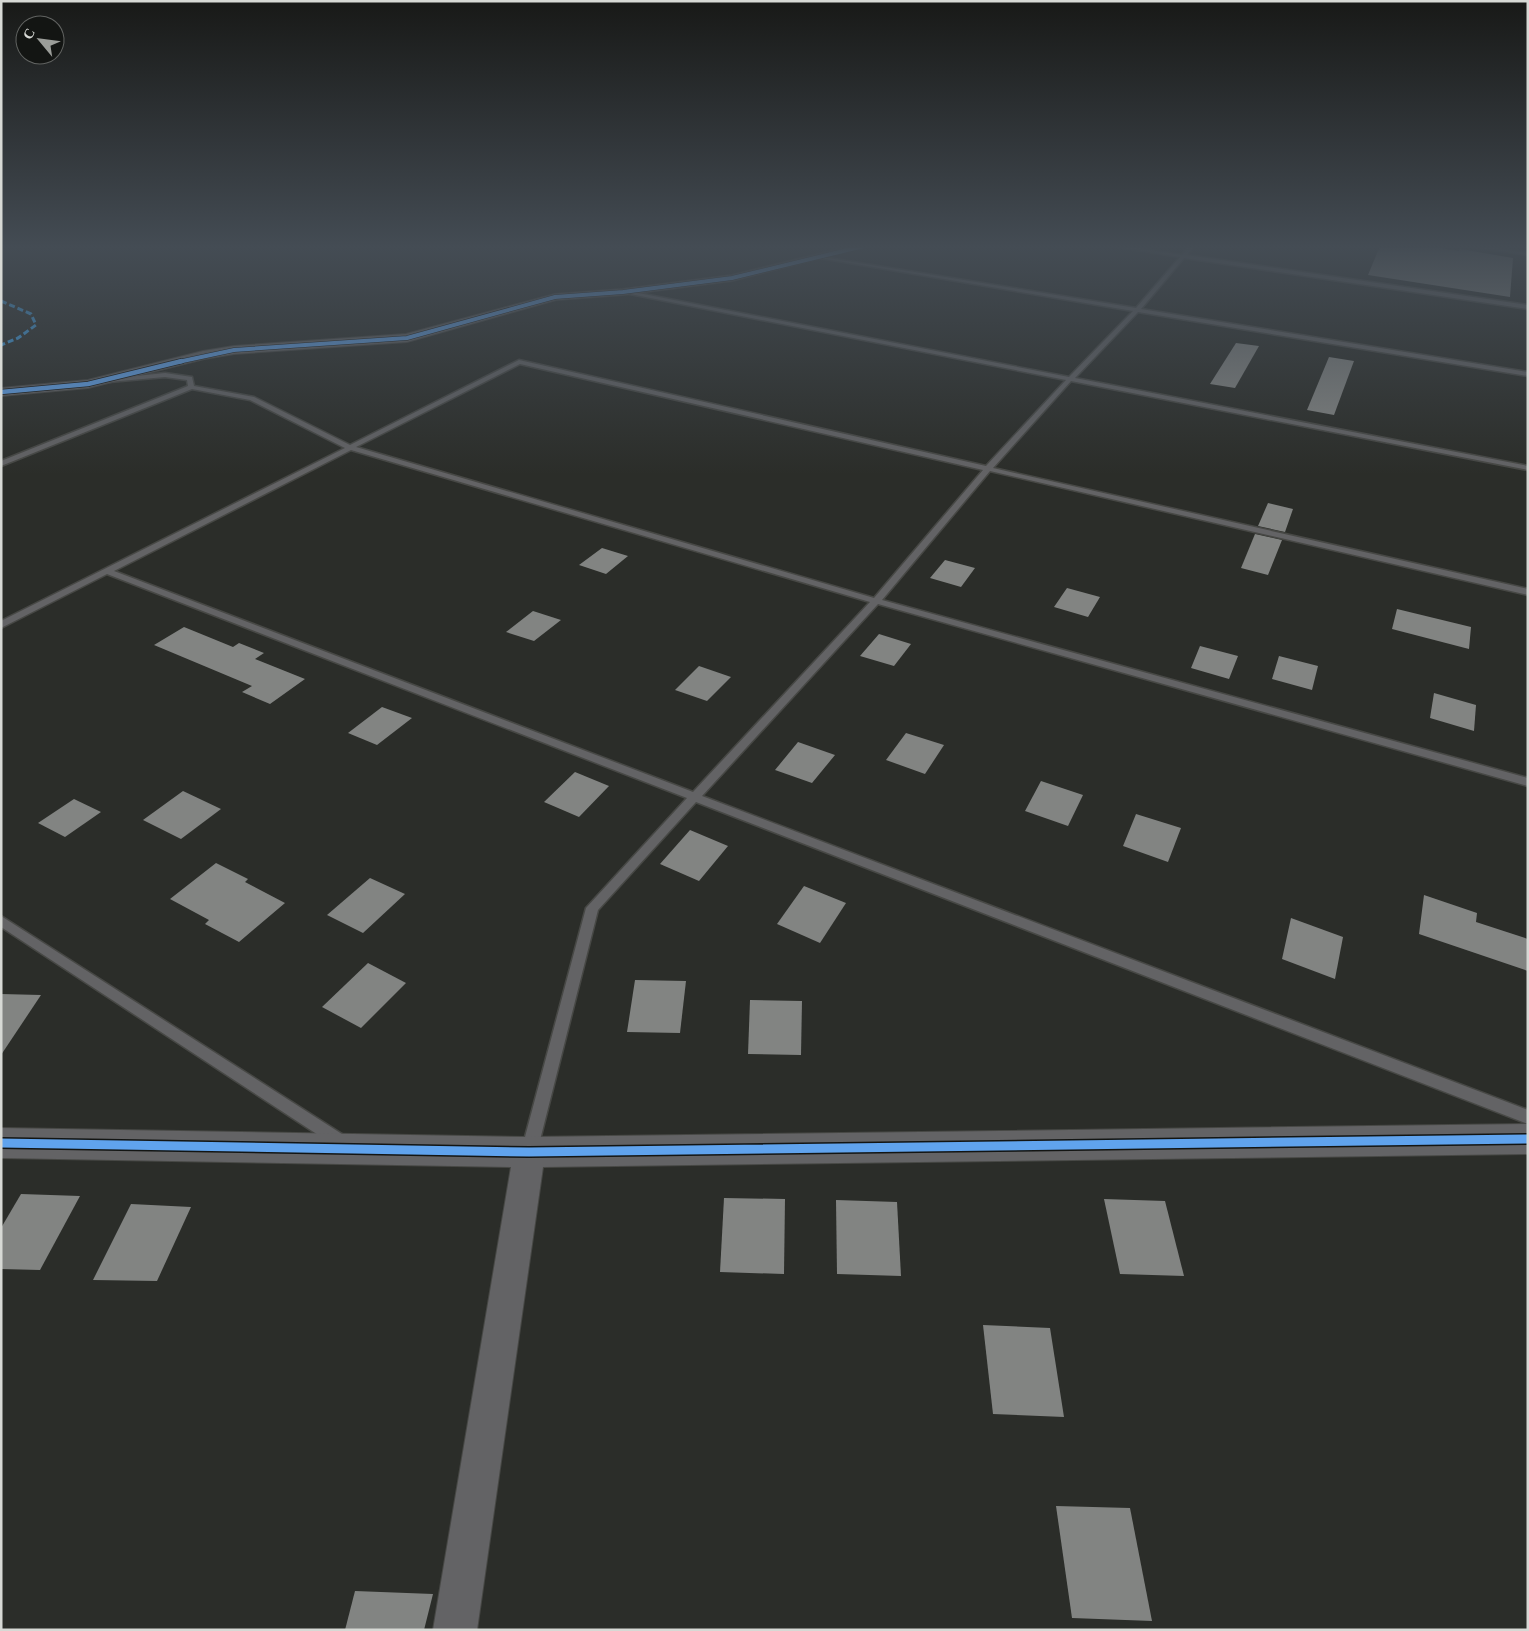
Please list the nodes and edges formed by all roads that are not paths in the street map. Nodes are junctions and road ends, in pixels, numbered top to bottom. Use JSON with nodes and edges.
{"nodes":[{"id":1,"x":465,"y":322,"type":"edge"},
{"id":2,"x":775,"y":322,"type":"edge"},
{"id":3,"x":1124,"y":322,"type":"edge"},
{"id":4,"x":1210,"y":322,"type":"edge"},
{"id":5,"x":1528,"y":374,"type":"edge"},
{"id":6,"x":109,"y":380,"type":"junction"},
{"id":7,"x":1069,"y":380,"type":"junction"},
{"id":8,"x":192,"y":387,"type":"junction"},
{"id":9,"x":1,"y":392,"type":"edge"},
{"id":10,"x":351,"y":448,"type":"junction"},
{"id":11,"x":1,"y":464,"type":"edge"},
{"id":12,"x":1528,"y":468,"type":"edge"},
{"id":13,"x":988,"y":469,"type":"junction"},
{"id":14,"x":106,"y":571,"type":"junction"},
{"id":15,"x":1528,"y":592,"type":"edge"},
{"id":16,"x":876,"y":600,"type":"junction"},
{"id":17,"x":1,"y":625,"type":"edge"},
{"id":18,"x":1528,"y":782,"type":"edge"},
{"id":19,"x":695,"y":797,"type":"junction"},
{"id":20,"x":1,"y":922,"type":"edge"},
{"id":21,"x":1528,"y":1117,"type":"edge"},
{"id":22,"x":1528,"y":1139,"type":"edge"},
{"id":23,"x":1,"y":1143,"type":"edge"},
{"id":24,"x":352,"y":1149,"type":"junction"},
{"id":25,"x":529,"y":1152,"type":"junction"},
{"id":26,"x":455,"y":1630,"type":"edge"}],
"edges":[{"from":1,"to":6,"type":"street"},
{"from":2,"to":7,"type":"lane"},
{"from":3,"to":7,"type":"lane"},
{"from":4,"to":5,"type":"lane"},
{"from":6,"to":8,"type":"lane"},
{"from":6,"to":9,"type":"street"},
{"from":7,"to":12,"type":"lane"},
{"from":7,"to":13,"type":"lane"},
{"from":8,"to":10,"type":"lane"},
{"from":8,"to":11,"type":"lane"},
{"from":10,"to":13,"type":"lane"},
{"from":10,"to":14,"type":"lane"},
{"from":10,"to":16,"type":"lane"},
{"from":13,"to":15,"type":"lane"},
{"from":13,"to":16,"type":"lane"},
{"from":14,"to":17,"type":"lane"},
{"from":14,"to":19,"type":"lane"},
{"from":16,"to":18,"type":"lane"},
{"from":16,"to":19,"type":"lane"},
{"from":19,"to":21,"type":"lane"},
{"from":19,"to":25,"type":"lane"},
{"from":20,"to":24,"type":"lane"},
{"from":22,"to":25,"type":"street"},
{"from":23,"to":24,"type":"street"},
{"from":24,"to":25,"type":"street"},
{"from":25,"to":26,"type":"street"}]}
